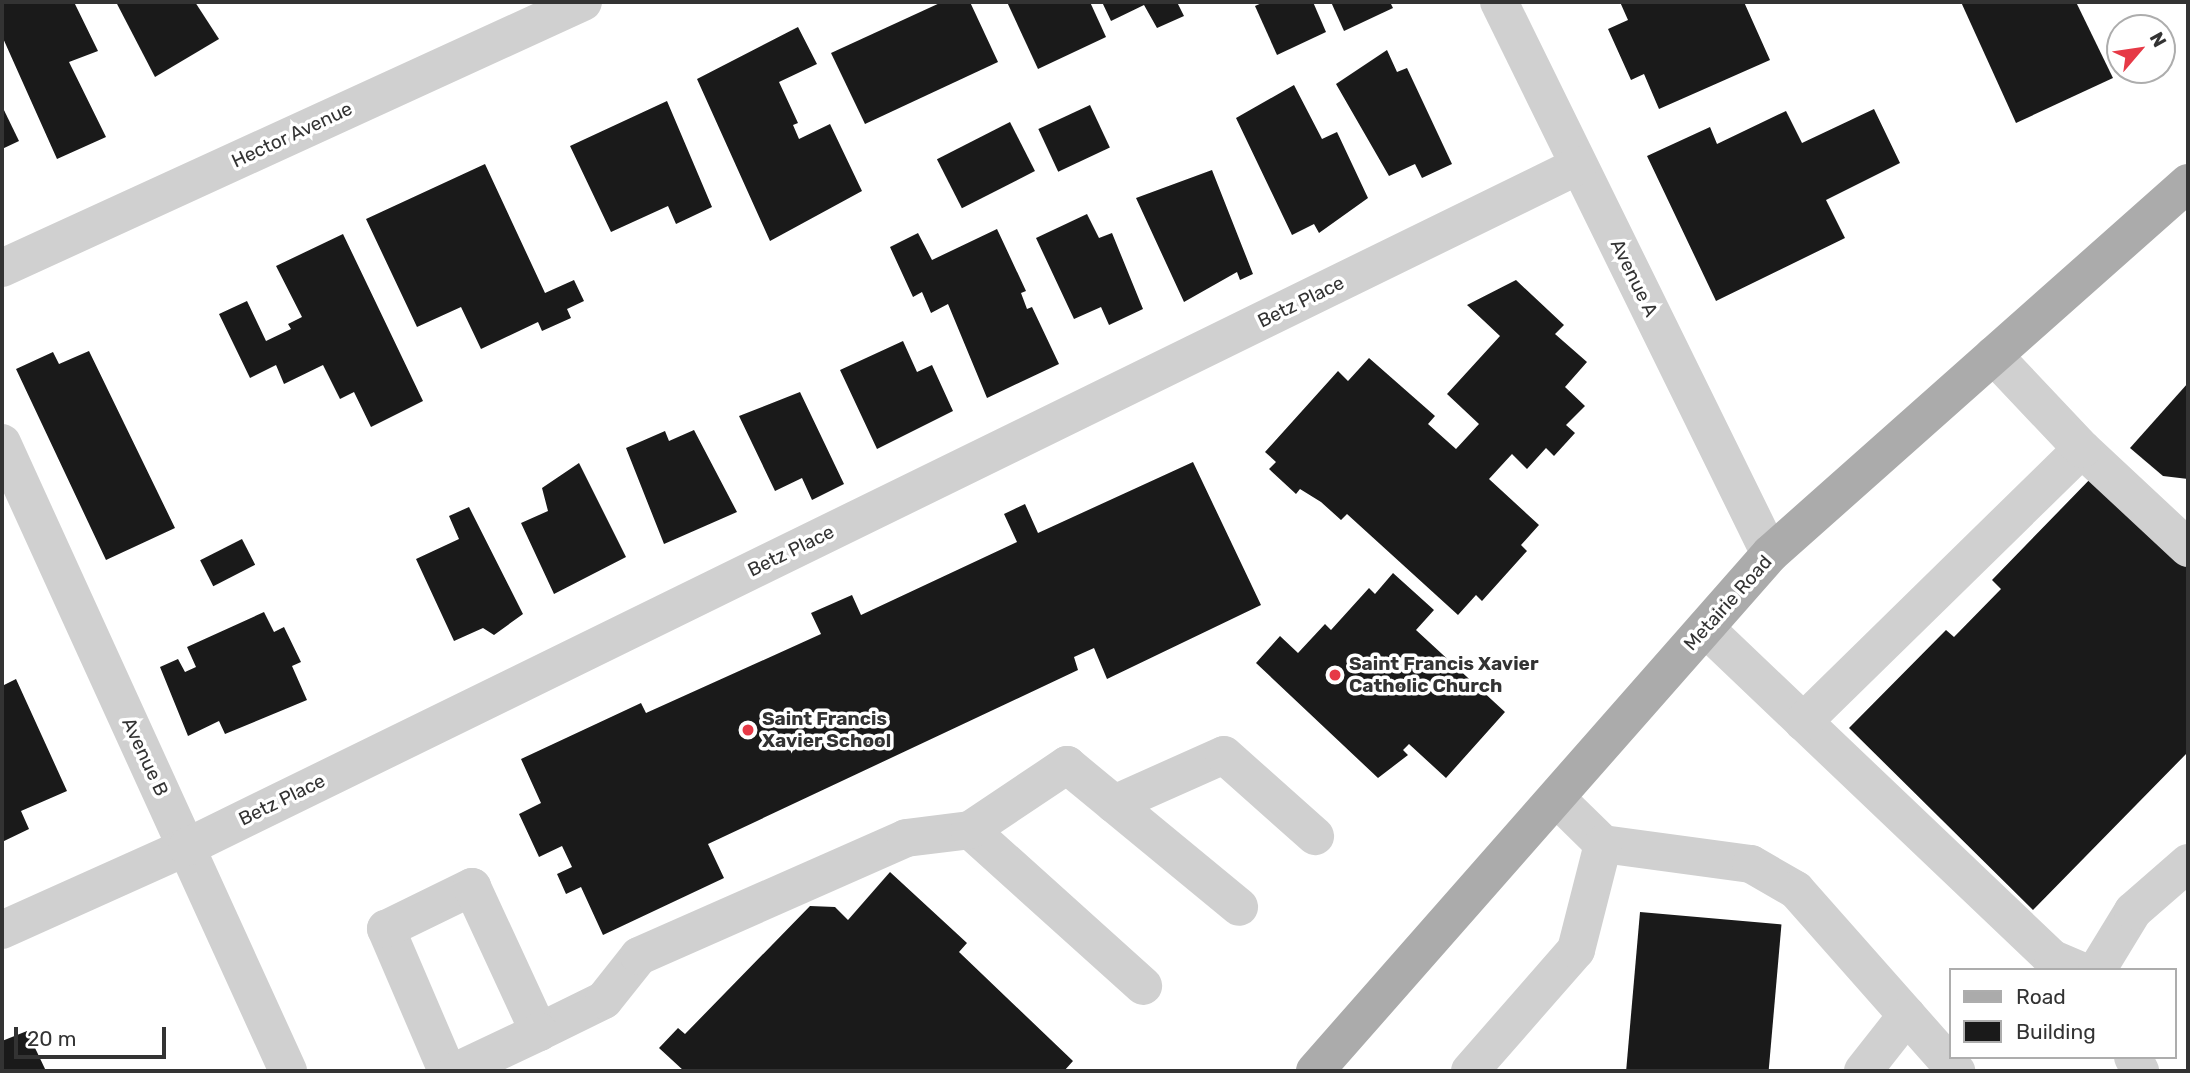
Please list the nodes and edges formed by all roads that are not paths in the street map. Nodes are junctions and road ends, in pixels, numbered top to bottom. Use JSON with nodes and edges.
{"nodes":[{"id":1,"x":583,"y":2,"type":"edge"},
{"id":2,"x":1499,"y":2,"type":"edge"},
{"id":3,"x":1578,"y":166,"type":"junction"},
{"id":4,"x":2188,"y":183,"type":"edge"},
{"id":5,"x":2,"y":268,"type":"edge"},
{"id":6,"x":1993,"y":355,"type":"junction"},
{"id":7,"x":2,"y":443,"type":"edge"},
{"id":8,"x":2082,"y":449,"type":"junction"},
{"id":9,"x":2188,"y":548,"type":"edge"},
{"id":10,"x":1770,"y":554,"type":"junction"},
{"id":11,"x":1705,"y":628,"type":"junction"},
{"id":12,"x":1804,"y":722,"type":"junction"},
{"id":13,"x":1556,"y":798,"type":"junction"},
{"id":14,"x":1114,"y":804,"type":"junction"},
{"id":15,"x":970,"y":830,"type":"junction"},
{"id":16,"x":1315,"y":836,"type":"dead end"},
{"id":17,"x":1603,"y":844,"type":"junction"},
{"id":18,"x":187,"y":847,"type":"junction"},
{"id":19,"x":2188,"y":863,"type":"edge"},
{"id":20,"x":1239,"y":907,"type":"dead end"},
{"id":21,"x":2,"y":930,"type":"edge"},
{"id":22,"x":2074,"y":968,"type":"edge"},
{"id":23,"x":2098,"y":968,"type":"edge"},
{"id":24,"x":1143,"y":986,"type":"dead end"},
{"id":25,"x":1907,"y":1015,"type":"junction"},
{"id":26,"x":539,"y":1032,"type":"junction"},
{"id":27,"x":288,"y":1071,"type":"edge"},
{"id":28,"x":447,"y":1071,"type":"edge"},
{"id":29,"x":457,"y":1071,"type":"edge"},
{"id":30,"x":1315,"y":1071,"type":"edge"},
{"id":31,"x":1470,"y":1071,"type":"edge"},
{"id":32,"x":1863,"y":1071,"type":"edge"},
{"id":33,"x":1956,"y":1071,"type":"edge"}],
"edges":[{"from":1,"to":5,"type":"street","name":"Hector Avenue"},
{"from":2,"to":3,"type":"street","name":"Avenue A"},
{"from":3,"to":10,"type":"street","name":"Avenue A"},
{"from":3,"to":18,"type":"street","name":"Betz Place"},
{"from":4,"to":6,"type":"main road","name":"Metairie Road"},
{"from":6,"to":8,"type":"street"},
{"from":6,"to":10,"type":"main road","name":"Metairie Road"},
{"from":7,"to":18,"type":"street","name":"Avenue B"},
{"from":8,"to":9,"type":"street"},
{"from":8,"to":12,"type":"street"},
{"from":10,"to":11,"type":"main road","name":"Metairie Road"},
{"from":11,"to":12,"type":"street"},
{"from":11,"to":13,"type":"main road","name":"Metairie Road"},
{"from":12,"to":22,"type":"street"},
{"from":13,"to":17,"type":"street"},
{"from":13,"to":30,"type":"main road","name":"Metairie Road"},
{"from":14,"to":15,"type":"street"},
{"from":14,"to":16,"type":"street"},
{"from":14,"to":20,"type":"street"},
{"from":15,"to":24,"type":"street"},
{"from":15,"to":26,"type":"street"},
{"from":17,"to":25,"type":"street"},
{"from":17,"to":31,"type":"street"},
{"from":18,"to":21,"type":"street","name":"Betz Place"},
{"from":18,"to":27,"type":"street","name":"Avenue B"},
{"from":19,"to":23,"type":"street"},
{"from":25,"to":32,"type":"street"},
{"from":25,"to":33,"type":"street"},
{"from":26,"to":28,"type":"street"},
{"from":26,"to":29,"type":"street"}]}
